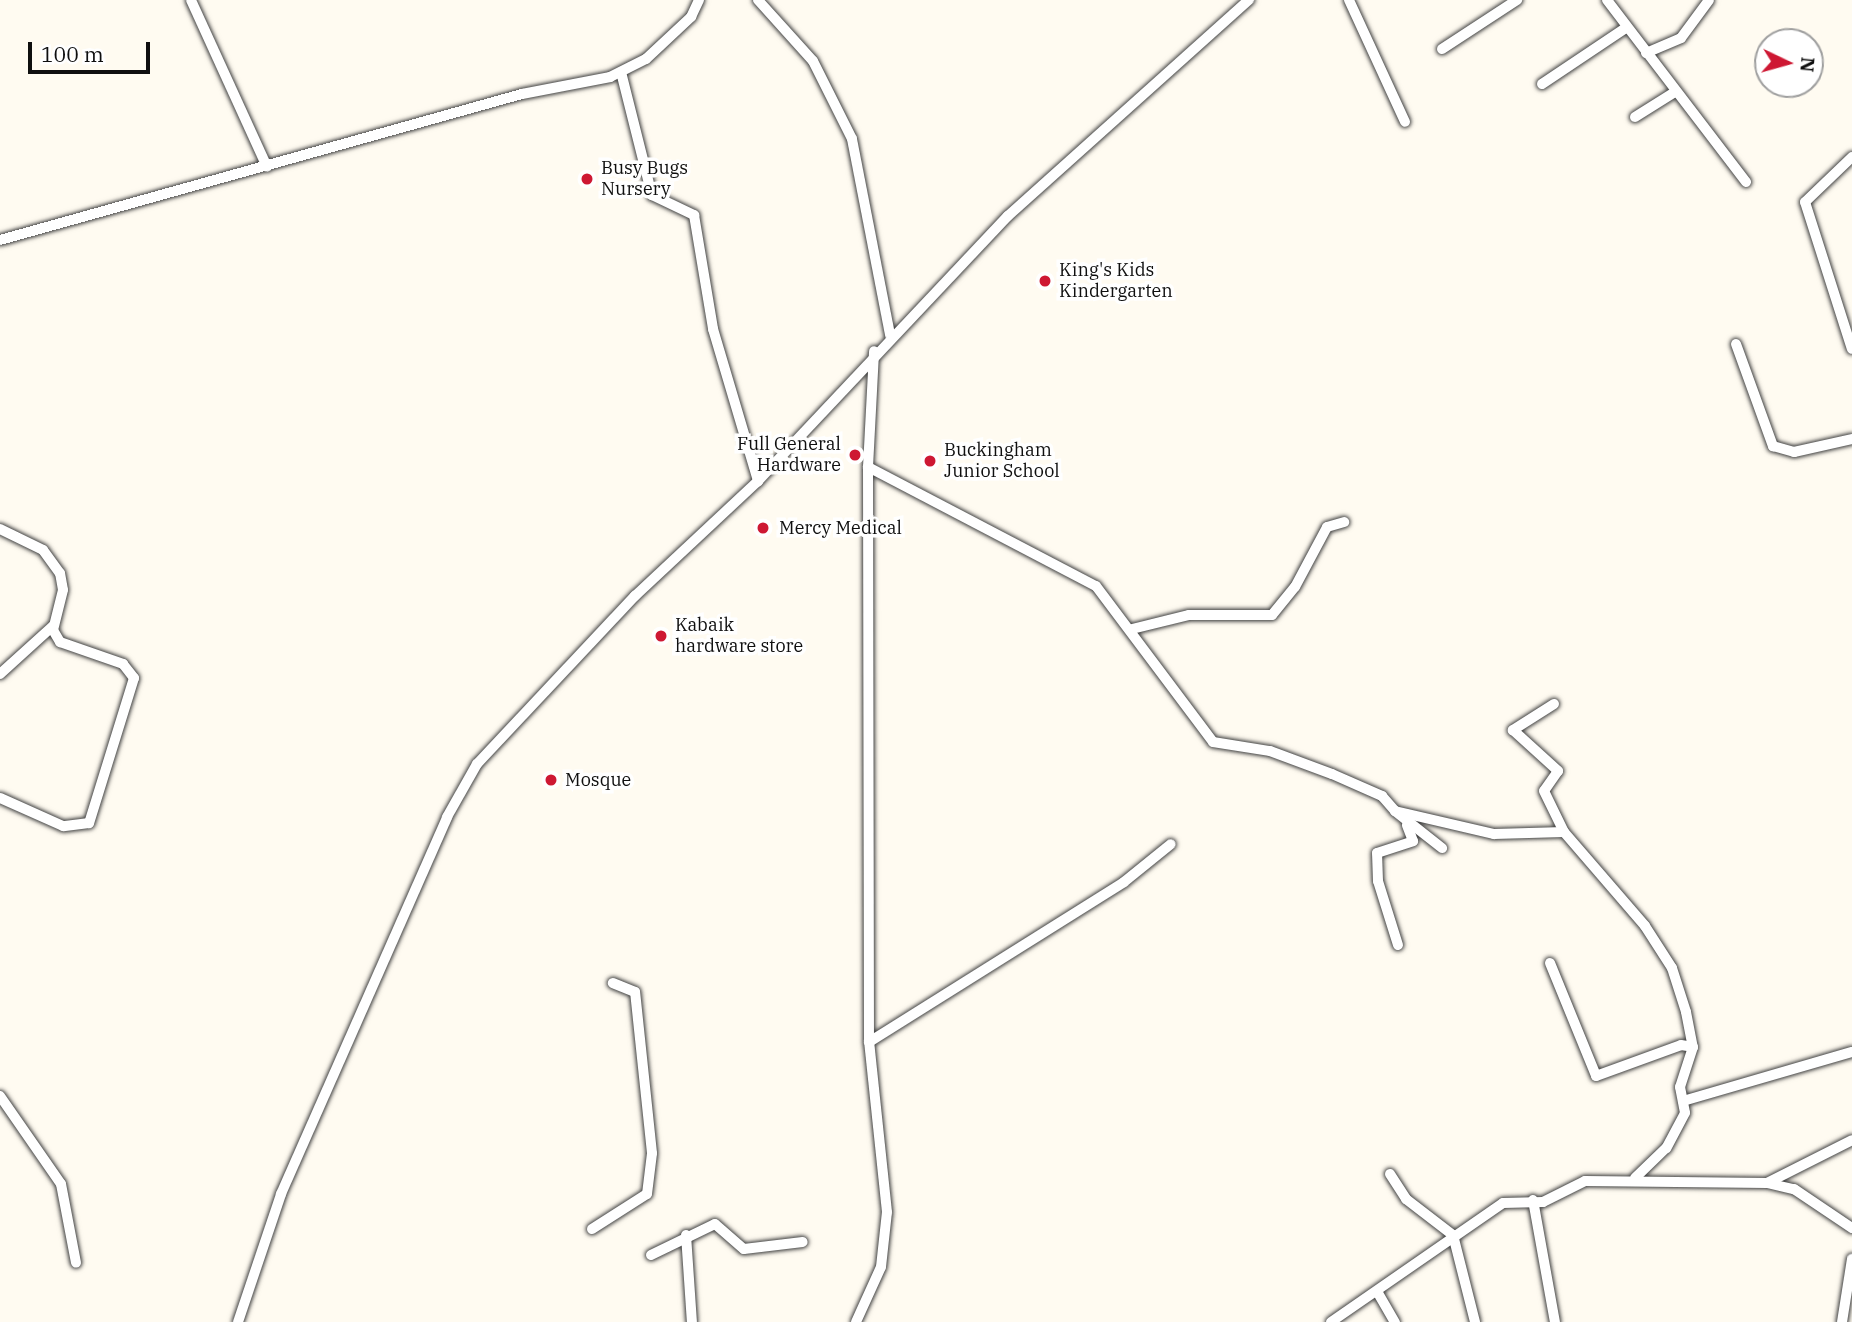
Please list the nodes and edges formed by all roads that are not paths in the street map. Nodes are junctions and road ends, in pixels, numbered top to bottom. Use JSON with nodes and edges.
{"nodes":[{"id":1,"x":191,"y":0,"type":"edge"},
{"id":2,"x":699,"y":0,"type":"edge"},
{"id":3,"x":758,"y":0,"type":"edge"},
{"id":4,"x":1249,"y":0,"type":"edge"},
{"id":5,"x":1349,"y":0,"type":"edge"},
{"id":6,"x":1517,"y":0,"type":"edge"},
{"id":7,"x":1606,"y":0,"type":"edge"},
{"id":8,"x":1709,"y":0,"type":"edge"},
{"id":9,"x":1627,"y":27,"type":"junction"},
{"id":10,"x":1442,"y":49,"type":"dead end"},
{"id":11,"x":1646,"y":52,"type":"junction"},
{"id":12,"x":621,"y":72,"type":"junction"},
{"id":13,"x":1542,"y":84,"type":"dead end"},
{"id":14,"x":1675,"y":92,"type":"junction"},
{"id":15,"x":1635,"y":117,"type":"dead end"},
{"id":16,"x":1405,"y":121,"type":"dead end"},
{"id":17,"x":1852,"y":158,"type":"edge"},
{"id":18,"x":267,"y":167,"type":"junction"},
{"id":19,"x":1746,"y":182,"type":"dead end"},
{"id":20,"x":0,"y":240,"type":"edge"},
{"id":21,"x":890,"y":335,"type":"junction"},
{"id":22,"x":1736,"y":344,"type":"dead end"},
{"id":23,"x":1850,"y":348,"type":"edge"},
{"id":24,"x":874,"y":351,"type":"junction"},
{"id":25,"x":1852,"y":361,"type":"edge"},
{"id":26,"x":1852,"y":439,"type":"edge"},
{"id":27,"x":868,"y":467,"type":"junction"},
{"id":28,"x":758,"y":481,"type":"junction"},
{"id":29,"x":1344,"y":522,"type":"dead end"},
{"id":30,"x":0,"y":529,"type":"edge"},
{"id":31,"x":53,"y":625,"type":"junction"},
{"id":32,"x":1132,"y":628,"type":"junction"},
{"id":33,"x":0,"y":674,"type":"edge"},
{"id":34,"x":1554,"y":704,"type":"dead end"},
{"id":35,"x":0,"y":798,"type":"edge"},
{"id":36,"x":1395,"y":811,"type":"junction"},
{"id":37,"x":1407,"y":825,"type":"junction"},
{"id":38,"x":1564,"y":832,"type":"junction"},
{"id":39,"x":1171,"y":844,"type":"dead end"},
{"id":40,"x":1442,"y":848,"type":"dead end"},
{"id":41,"x":1398,"y":945,"type":"dead end"},
{"id":42,"x":1550,"y":963,"type":"dead end"},
{"id":43,"x":613,"y":983,"type":"dead end"},
{"id":44,"x":869,"y":1042,"type":"junction"},
{"id":45,"x":1693,"y":1047,"type":"junction"},
{"id":46,"x":1852,"y":1052,"type":"edge"},
{"id":47,"x":0,"y":1096,"type":"edge"},
{"id":48,"x":1683,"y":1101,"type":"junction"},
{"id":49,"x":1852,"y":1140,"type":"edge"},
{"id":50,"x":1390,"y":1174,"type":"dead end"},
{"id":51,"x":1635,"y":1178,"type":"junction"},
{"id":52,"x":1767,"y":1183,"type":"junction"},
{"id":53,"x":1533,"y":1200,"type":"junction"},
{"id":54,"x":1852,"y":1228,"type":"edge"},
{"id":55,"x":592,"y":1229,"type":"dead end"},
{"id":56,"x":685,"y":1235,"type":"junction"},
{"id":57,"x":1453,"y":1236,"type":"junction"},
{"id":58,"x":803,"y":1242,"type":"dead end"},
{"id":59,"x":651,"y":1255,"type":"dead end"},
{"id":60,"x":1852,"y":1259,"type":"edge"},
{"id":61,"x":76,"y":1263,"type":"dead end"},
{"id":62,"x":1378,"y":1293,"type":"junction"},
{"id":63,"x":1849,"y":1303,"type":"edge"},
{"id":64,"x":238,"y":1322,"type":"edge"},
{"id":65,"x":692,"y":1322,"type":"edge"},
{"id":66,"x":856,"y":1322,"type":"edge"},
{"id":67,"x":1331,"y":1322,"type":"edge"},
{"id":68,"x":1395,"y":1322,"type":"edge"},
{"id":69,"x":1475,"y":1322,"type":"edge"},
{"id":70,"x":1555,"y":1322,"type":"edge"},
{"id":71,"x":1842,"y":1322,"type":"edge"}],
"edges":[{"from":1,"to":18,"type":"street"},
{"from":2,"to":12,"type":"street"},
{"from":3,"to":21,"type":"street"},
{"from":4,"to":21,"type":"street"},
{"from":5,"to":16,"type":"street"},
{"from":6,"to":10,"type":"street"},
{"from":7,"to":9,"type":"street"},
{"from":8,"to":11,"type":"street"},
{"from":9,"to":11,"type":"street"},
{"from":9,"to":13,"type":"street"},
{"from":11,"to":14,"type":"street"},
{"from":12,"to":18,"type":"street"},
{"from":12,"to":28,"type":"street"},
{"from":14,"to":15,"type":"street"},
{"from":14,"to":19,"type":"street"},
{"from":17,"to":23,"type":"street"},
{"from":18,"to":20,"type":"street"},
{"from":21,"to":24,"type":"street"},
{"from":22,"to":26,"type":"street"},
{"from":23,"to":25,"type":"street"},
{"from":24,"to":27,"type":"street"},
{"from":24,"to":28,"type":"street"},
{"from":27,"to":32,"type":"street"},
{"from":27,"to":44,"type":"street"},
{"from":28,"to":64,"type":"street"},
{"from":29,"to":32,"type":"street"},
{"from":30,"to":31,"type":"street"},
{"from":31,"to":33,"type":"street"},
{"from":31,"to":35,"type":"street"},
{"from":32,"to":36,"type":"street"},
{"from":34,"to":38,"type":"street"},
{"from":36,"to":37,"type":"street"},
{"from":36,"to":38,"type":"street"},
{"from":37,"to":40,"type":"street"},
{"from":37,"to":41,"type":"street"},
{"from":38,"to":45,"type":"street"},
{"from":39,"to":44,"type":"street"},
{"from":42,"to":45,"type":"street"},
{"from":43,"to":55,"type":"street"},
{"from":44,"to":66,"type":"street"},
{"from":45,"to":48,"type":"street"},
{"from":46,"to":48,"type":"street"},
{"from":47,"to":61,"type":"street"},
{"from":48,"to":51,"type":"street"},
{"from":49,"to":52,"type":"street"},
{"from":50,"to":57,"type":"street"},
{"from":51,"to":52,"type":"street"},
{"from":51,"to":53,"type":"street"},
{"from":52,"to":54,"type":"street"},
{"from":53,"to":57,"type":"street"},
{"from":53,"to":70,"type":"street"},
{"from":56,"to":58,"type":"street"},
{"from":56,"to":59,"type":"street"},
{"from":56,"to":65,"type":"street"},
{"from":57,"to":62,"type":"street"},
{"from":57,"to":69,"type":"street"},
{"from":60,"to":63,"type":"street"},
{"from":62,"to":67,"type":"street"},
{"from":62,"to":68,"type":"street"},
{"from":63,"to":71,"type":"street"}]}
